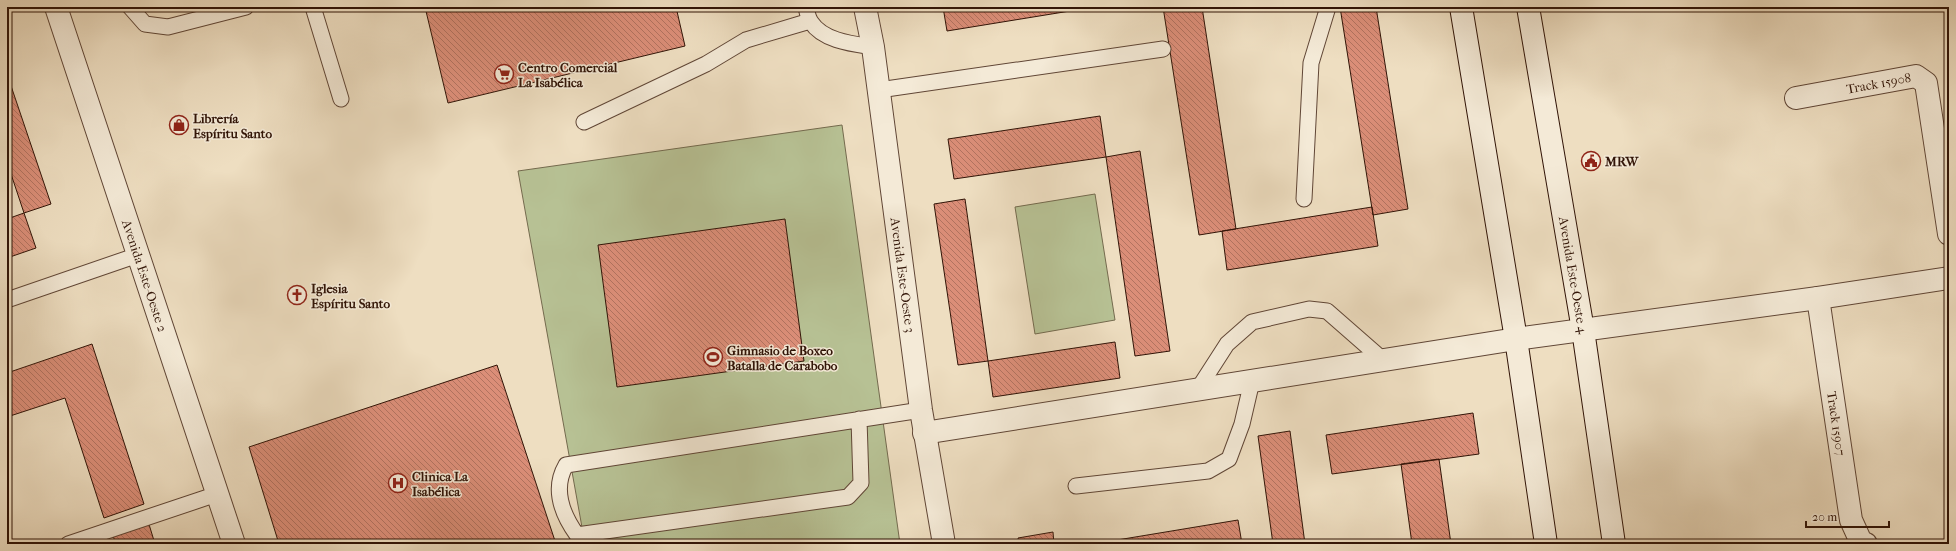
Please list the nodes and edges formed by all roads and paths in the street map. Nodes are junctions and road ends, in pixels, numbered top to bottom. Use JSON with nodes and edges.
{"nodes":[{"id":1,"x":56,"y":7,"type":"edge"},
{"id":2,"x":130,"y":7,"type":"edge"},
{"id":3,"x":246,"y":7,"type":"edge"},
{"id":4,"x":313,"y":7,"type":"edge"},
{"id":5,"x":806,"y":7,"type":"edge"},
{"id":6,"x":865,"y":7,"type":"edge"},
{"id":7,"x":1328,"y":7,"type":"edge"},
{"id":8,"x":1460,"y":7,"type":"edge"},
{"id":9,"x":1528,"y":7,"type":"edge"},
{"id":10,"x":810,"y":21,"type":"junction"},
{"id":11,"x":873,"y":47,"type":"junction"},
{"id":12,"x":1163,"y":49,"type":"dead end"},
{"id":13,"x":879,"y":90,"type":"junction"},
{"id":14,"x":1796,"y":98,"type":"dead end"},
{"id":15,"x":341,"y":99,"type":"dead end"},
{"id":16,"x":584,"y":122,"type":"dead end"},
{"id":17,"x":1304,"y":199,"type":"dead end"},
{"id":18,"x":1949,"y":234,"type":"edge"},
{"id":19,"x":138,"y":255,"type":"junction"},
{"id":20,"x":1949,"y":278,"type":"edge"},
{"id":21,"x":1818,"y":298,"type":"junction"},
{"id":22,"x":7,"y":300,"type":"edge"},
{"id":23,"x":1583,"y":330,"type":"junction"},
{"id":24,"x":1516,"y":339,"type":"junction"},
{"id":25,"x":1383,"y":360,"type":"junction"},
{"id":26,"x":1252,"y":380,"type":"junction"},
{"id":27,"x":1198,"y":389,"type":"junction"},
{"id":28,"x":921,"y":410,"type":"junction"},
{"id":29,"x":860,"y":419,"type":"junction"},
{"id":30,"x":924,"y":432,"type":"junction"},
{"id":31,"x":1076,"y":486,"type":"dead end"},
{"id":32,"x":217,"y":494,"type":"junction"},
{"id":33,"x":68,"y":544,"type":"edge"},
{"id":34,"x":234,"y":544,"type":"edge"},
{"id":35,"x":944,"y":544,"type":"edge"},
{"id":36,"x":1546,"y":544,"type":"edge"},
{"id":37,"x":1614,"y":544,"type":"edge"},
{"id":38,"x":1866,"y":544,"type":"edge"}],
"edges":[{"from":1,"to":19,"type":"street","name":"Avenida Este-Oeste 2"},
{"from":2,"to":3,"type":"lane"},
{"from":4,"to":15,"type":"lane"},
{"from":5,"to":10,"type":"lane"},
{"from":6,"to":11,"type":"street","name":"Avenida Este-Oeste 3"},
{"from":7,"to":17,"type":"lane"},
{"from":8,"to":24,"type":"street"},
{"from":9,"to":23,"type":"street","name":"Avenida Este-Oeste 4"},
{"from":10,"to":11,"type":"lane"},
{"from":10,"to":16,"type":"lane"},
{"from":11,"to":13,"type":"street","name":"Avenida Este-Oeste 3"},
{"from":12,"to":13,"type":"lane"},
{"from":13,"to":28,"type":"street","name":"Avenida Este-Oeste 3"},
{"from":14,"to":18,"type":"street","name":"Track 15908"},
{"from":19,"to":22,"type":"lane"},
{"from":19,"to":32,"type":"street","name":"Avenida Este-Oeste 2"},
{"from":20,"to":21,"type":"street"},
{"from":21,"to":23,"type":"street"},
{"from":21,"to":38,"type":"street","name":"Track 15907"},
{"from":23,"to":24,"type":"street"},
{"from":23,"to":37,"type":"street","name":"Avenida Este-Oeste 4"},
{"from":24,"to":25,"type":"street"},
{"from":24,"to":36,"type":"street"},
{"from":25,"to":26,"type":"street"},
{"from":25,"to":27,"type":"lane"},
{"from":26,"to":27,"type":"street"},
{"from":26,"to":31,"type":"lane"},
{"from":27,"to":30,"type":"street"},
{"from":28,"to":29,"type":"lane"},
{"from":28,"to":30,"type":"street","name":"Avenida Este-Oeste 3"},
{"from":29,"to":29,"type":"lane"},
{"from":30,"to":35,"type":"street","name":"Avenida Este-Oeste 3"},
{"from":32,"to":33,"type":"lane"},
{"from":32,"to":34,"type":"street","name":"Avenida Este-Oeste 2"}]}
